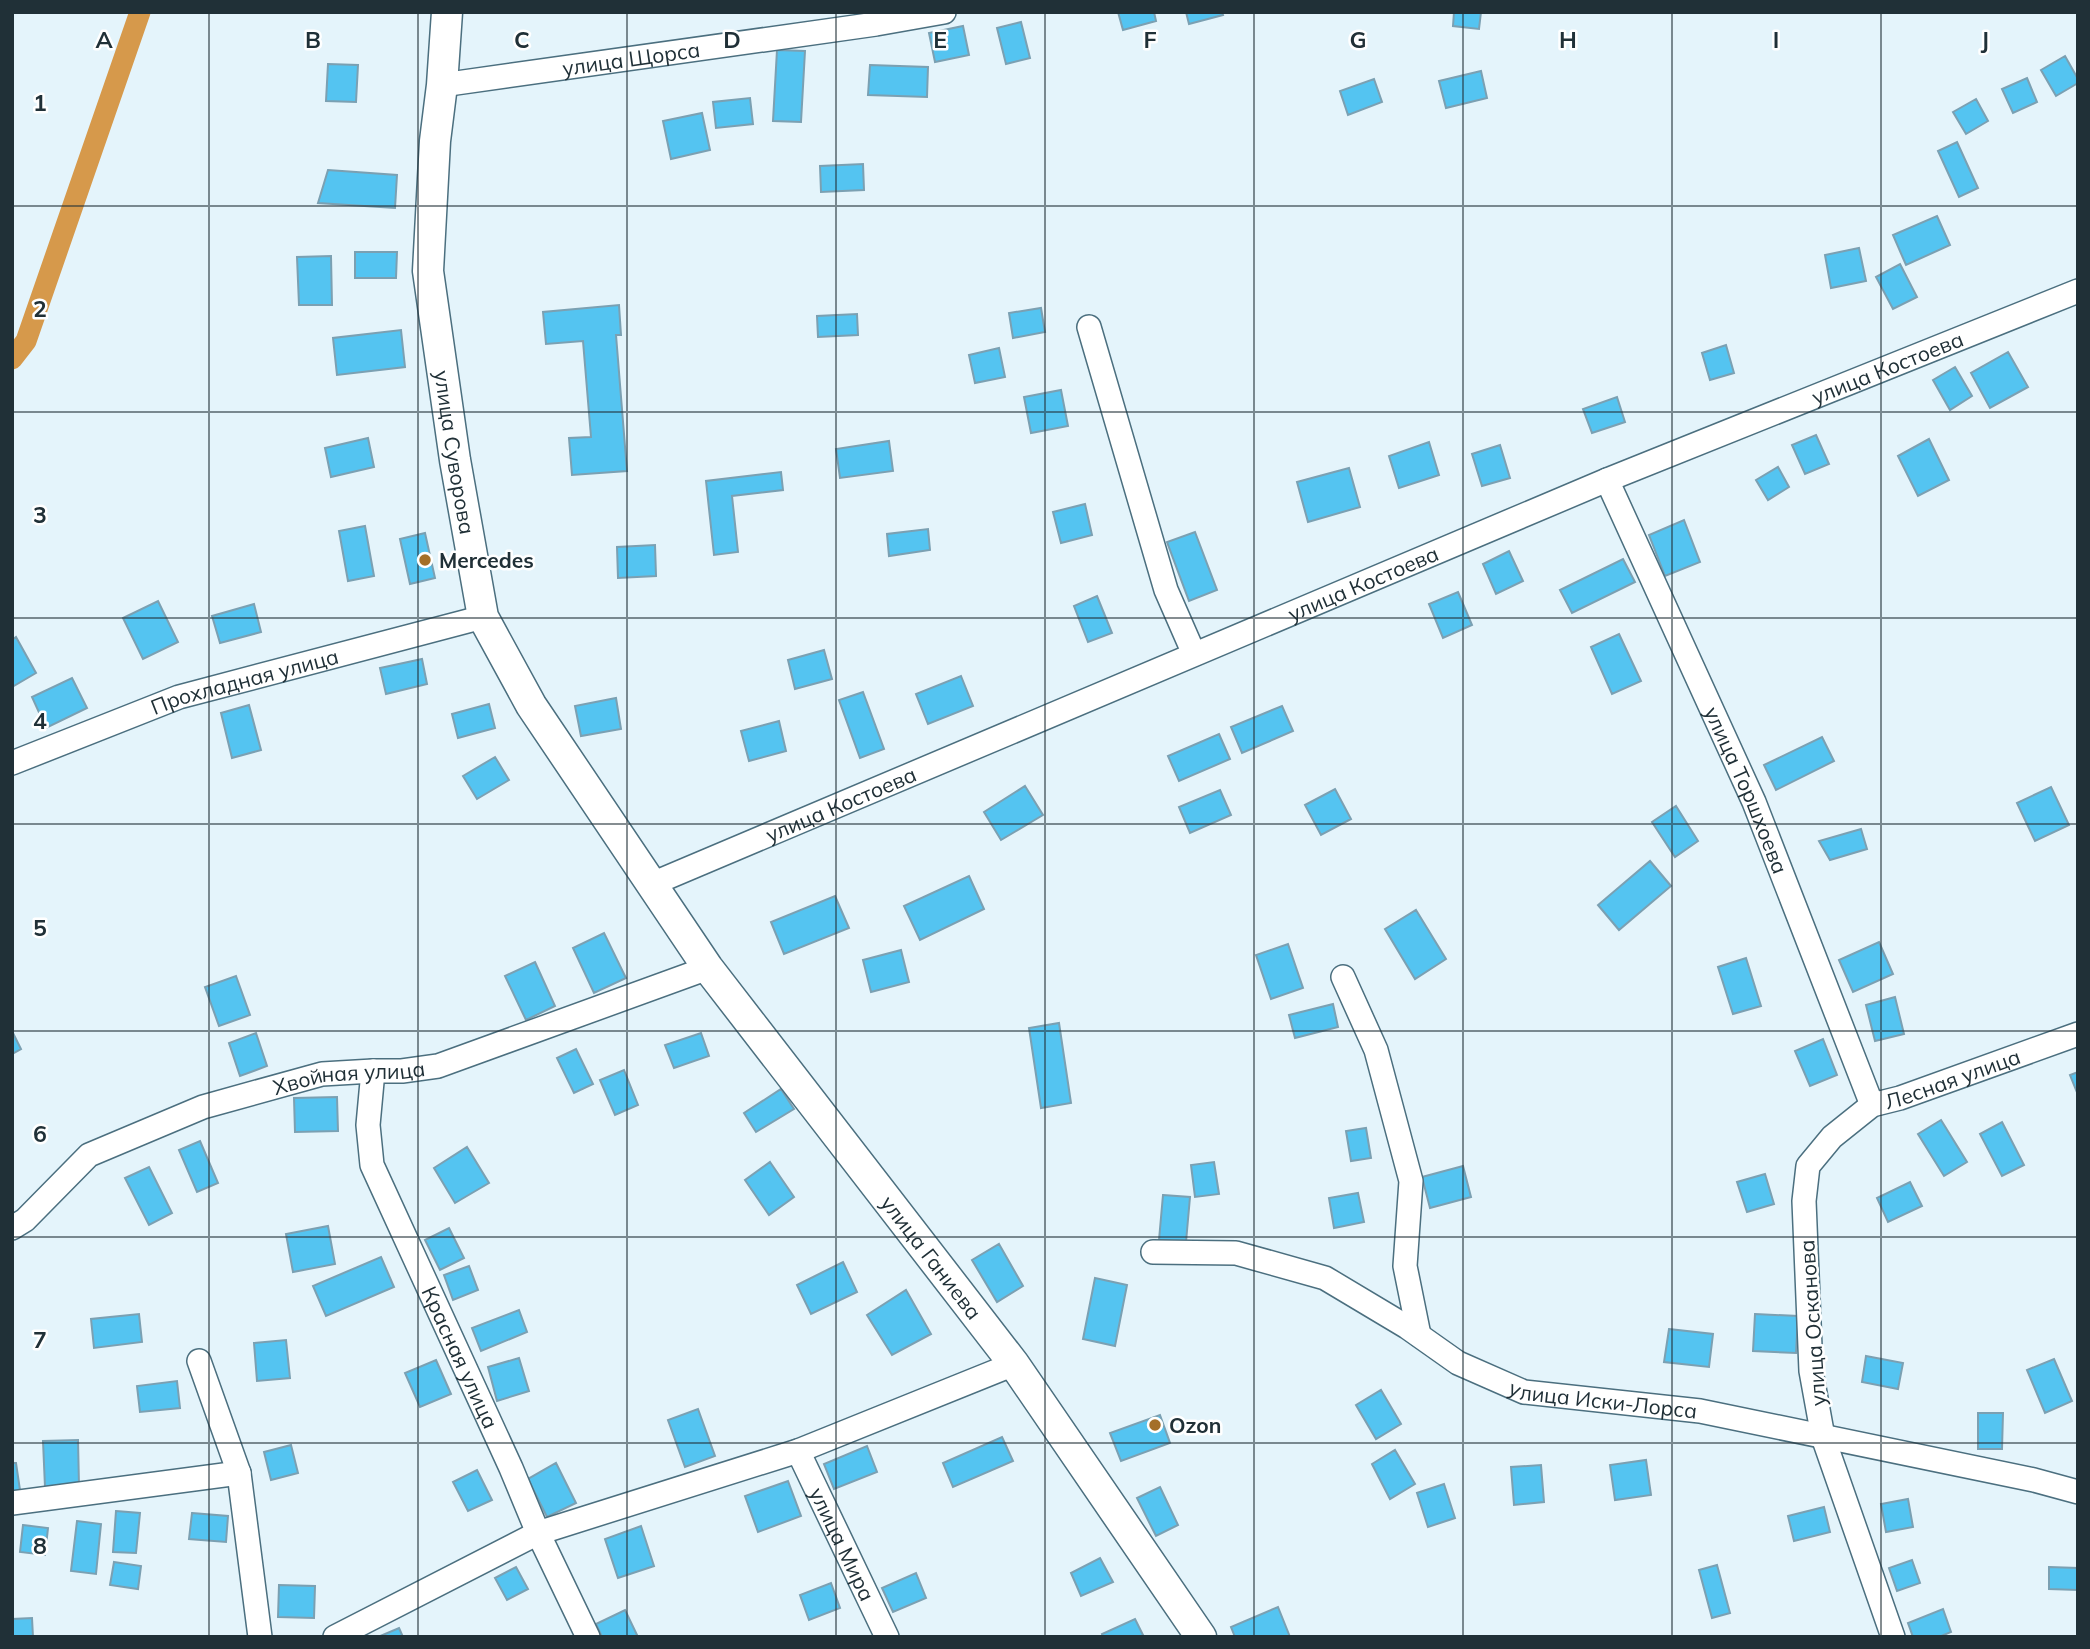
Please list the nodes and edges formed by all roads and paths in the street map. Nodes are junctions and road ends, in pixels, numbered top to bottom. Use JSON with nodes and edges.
{"nodes":[{"id":1,"x":447,"y":12,"type":"edge"},
{"id":2,"x":943,"y":12,"type":"edge"},
{"id":3,"x":442,"y":85,"type":"junction"},
{"id":4,"x":2078,"y":291,"type":"edge"},
{"id":5,"x":1089,"y":327,"type":"dead end"},
{"id":6,"x":1607,"y":480,"type":"junction"},
{"id":7,"x":483,"y":617,"type":"junction"},
{"id":8,"x":1194,"y":654,"type":"junction"},
{"id":9,"x":12,"y":763,"type":"edge"},
{"id":10,"x":652,"y":884,"type":"junction"},
{"id":11,"x":708,"y":968,"type":"junction"},
{"id":12,"x":1343,"y":977,"type":"dead end"},
{"id":13,"x":2078,"y":1034,"type":"edge"},
{"id":14,"x":373,"y":1071,"type":"junction"},
{"id":15,"x":1872,"y":1104,"type":"junction"},
{"id":16,"x":1808,"y":1166,"type":"joint"},
{"id":17,"x":12,"y":1227,"type":"edge"},
{"id":18,"x":1153,"y":1252,"type":"dead end"},
{"id":19,"x":1419,"y":1335,"type":"junction"},
{"id":20,"x":200,"y":1361,"type":"dead end"},
{"id":21,"x":1014,"y":1364,"type":"junction"},
{"id":22,"x":1823,"y":1437,"type":"junction"},
{"id":23,"x":798,"y":1451,"type":"junction"},
{"id":24,"x":239,"y":1473,"type":"junction"},
{"id":25,"x":2078,"y":1492,"type":"edge"},
{"id":26,"x":12,"y":1503,"type":"edge"},
{"id":27,"x":538,"y":1533,"type":"junction"},
{"id":28,"x":260,"y":1637,"type":"edge"},
{"id":29,"x":335,"y":1637,"type":"edge"},
{"id":30,"x":588,"y":1637,"type":"edge"},
{"id":31,"x":887,"y":1637,"type":"edge"},
{"id":32,"x":1201,"y":1637,"type":"edge"},
{"id":33,"x":1893,"y":1637,"type":"edge"}],
"edges":[{"from":1,"to":3,"type":"main road","name":"улица Суворова"},
{"from":2,"to":3,"type":"street","name":"улица Щорса"},
{"from":3,"to":7,"type":"main road","name":"улица Суворова"},
{"from":4,"to":6,"type":"street","name":"улица Костоева"},
{"from":5,"to":8,"type":"street"},
{"from":6,"to":8,"type":"street","name":"улица Костоева"},
{"from":6,"to":15,"type":"street","name":"улица Торшхоева"},
{"from":7,"to":9,"type":"street","name":"Прохладная улица"},
{"from":7,"to":10,"type":"main road","name":"улица Суворова"},
{"from":8,"to":10,"type":"street","name":"улица Костоева"},
{"from":10,"to":11,"type":"main road","name":"улица Ганиева"},
{"from":11,"to":14,"type":"street","name":"Хвойная улица"},
{"from":11,"to":21,"type":"main road","name":"улица Ганиева"},
{"from":12,"to":19,"type":"street"},
{"from":13,"to":15,"type":"street","name":"Лесная улица"},
{"from":14,"to":17,"type":"street","name":"Хвойная улица"},
{"from":14,"to":27,"type":"street","name":"Красная улица"},
{"from":15,"to":16,"type":"street","name":"Лесная улица"},
{"from":16,"to":22,"type":"street","name":"улица Осканова"},
{"from":18,"to":19,"type":"street","name":"улица Иски-Лорса"},
{"from":19,"to":22,"type":"street","name":"улица Иски-Лорса"},
{"from":20,"to":24,"type":"street"},
{"from":21,"to":23,"type":"street"},
{"from":21,"to":32,"type":"main road","name":"улица Ганиева"},
{"from":22,"to":25,"type":"street","name":"улица Иски-Лорса"},
{"from":22,"to":33,"type":"street","name":"улица Осканова"},
{"from":23,"to":27,"type":"street"},
{"from":23,"to":31,"type":"street","name":"улица Мира"},
{"from":24,"to":26,"type":"street"},
{"from":24,"to":28,"type":"street"},
{"from":27,"to":29,"type":"street"},
{"from":27,"to":30,"type":"street","name":"Красная улица"}]}
